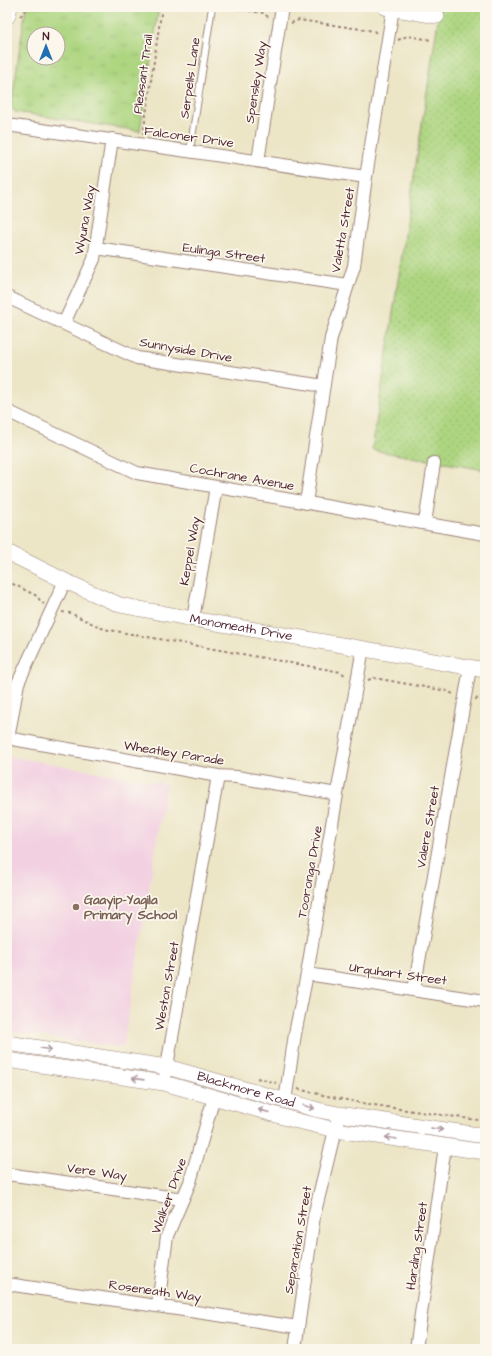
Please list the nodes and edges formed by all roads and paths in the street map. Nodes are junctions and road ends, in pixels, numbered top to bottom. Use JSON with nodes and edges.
{"nodes":[{"id":1,"x":10,"y":7,"type":"edge"},
{"id":2,"x":26,"y":7,"type":"edge"},
{"id":3,"x":162,"y":7,"type":"edge"},
{"id":4,"x":212,"y":7,"type":"edge"},
{"id":5,"x":216,"y":7,"type":"edge"},
{"id":6,"x":282,"y":7,"type":"edge"},
{"id":7,"x":389,"y":8,"type":"edge"},
{"id":8,"x":24,"y":13,"type":"dead end"},
{"id":9,"x":7,"y":16,"type":"edge"},
{"id":10,"x":437,"y":16,"type":"dead end"},
{"id":11,"x":280,"y":22,"type":"junction"},
{"id":12,"x":388,"y":38,"type":"junction"},
{"id":13,"x":432,"y":40,"type":"dead end"},
{"id":14,"x":7,"y":125,"type":"edge"},
{"id":15,"x":112,"y":139,"type":"junction"},
{"id":16,"x":142,"y":144,"type":"junction"},
{"id":17,"x":190,"y":152,"type":"junction"},
{"id":18,"x":258,"y":161,"type":"junction"},
{"id":19,"x":366,"y":177,"type":"junction"},
{"id":20,"x":96,"y":248,"type":"junction"},
{"id":21,"x":348,"y":285,"type":"junction"},
{"id":22,"x":7,"y":297,"type":"edge"},
{"id":23,"x":64,"y":324,"type":"junction"},
{"id":24,"x":324,"y":386,"type":"junction"},
{"id":25,"x":7,"y":410,"type":"edge"},
{"id":26,"x":434,"y":464,"type":"dead end"},
{"id":27,"x":216,"y":487,"type":"junction"},
{"id":28,"x":306,"y":503,"type":"junction"},
{"id":29,"x":425,"y":523,"type":"junction"},
{"id":30,"x":485,"y":534,"type":"edge"},
{"id":31,"x":7,"y":552,"type":"edge"},
{"id":32,"x":7,"y":581,"type":"edge"},
{"id":33,"x":66,"y":581,"type":"junction"},
{"id":34,"x":52,"y":607,"type":"junction"},
{"id":35,"x":192,"y":619,"type":"junction"},
{"id":36,"x":363,"y":648,"type":"junction"},
{"id":37,"x":470,"y":668,"type":"junction"},
{"id":38,"x":485,"y":670,"type":"edge"},
{"id":39,"x":357,"y":678,"type":"junction"},
{"id":40,"x":465,"y":697,"type":"junction"},
{"id":41,"x":485,"y":697,"type":"edge"},
{"id":42,"x":7,"y":739,"type":"edge"},
{"id":43,"x":218,"y":776,"type":"junction"},
{"id":44,"x":337,"y":794,"type":"junction"},
{"id":45,"x":307,"y":974,"type":"junction"},
{"id":46,"x":414,"y":990,"type":"junction"},
{"id":47,"x":485,"y":1001,"type":"edge"},
{"id":48,"x":7,"y":1043,"type":"edge"},
{"id":49,"x":7,"y":1060,"type":"edge"},
{"id":50,"x":167,"y":1067,"type":"junction"},
{"id":51,"x":164,"y":1083,"type":"junction"},
{"id":52,"x":214,"y":1097,"type":"junction"},
{"id":53,"x":285,"y":1101,"type":"junction"},
{"id":54,"x":338,"y":1114,"type":"junction"},
{"id":55,"x":336,"y":1130,"type":"junction"},
{"id":56,"x":485,"y":1136,"type":"edge"},
{"id":57,"x":446,"y":1146,"type":"junction"},
{"id":58,"x":485,"y":1152,"type":"edge"},
{"id":59,"x":7,"y":1174,"type":"edge"},
{"id":60,"x":183,"y":1199,"type":"junction"},
{"id":61,"x":7,"y":1284,"type":"edge"},
{"id":62,"x":158,"y":1305,"type":"junction"},
{"id":63,"x":298,"y":1327,"type":"junction"},
{"id":64,"x":295,"y":1349,"type":"edge"},
{"id":65,"x":416,"y":1349,"type":"edge"}],
"edges":[{"from":1,"to":9,"type":"street"},
{"from":2,"to":8,"type":"path"},
{"from":3,"to":16,"type":"path","name":"Pleasant Trail"},
{"from":4,"to":17,"type":"lane","name":"Serpells Lane"},
{"from":5,"to":11,"type":"path"},
{"from":6,"to":11,"type":"street","name":"Spensley Way"},
{"from":7,"to":10,"type":"street"},
{"from":7,"to":12,"type":"street","name":"Valetta Street"},
{"from":11,"to":12,"type":"path"},
{"from":11,"to":18,"type":"street","name":"Spensley Way"},
{"from":12,"to":13,"type":"path"},
{"from":12,"to":19,"type":"street","name":"Valetta Street"},
{"from":14,"to":15,"type":"street","name":"Falconer Drive"},
{"from":15,"to":16,"type":"street","name":"Falconer Drive"},
{"from":15,"to":20,"type":"street","name":"Wyuna Way"},
{"from":16,"to":17,"type":"street","name":"Falconer Drive"},
{"from":17,"to":18,"type":"street","name":"Falconer Drive"},
{"from":18,"to":19,"type":"street","name":"Falconer Drive"},
{"from":19,"to":21,"type":"street","name":"Valetta Street"},
{"from":20,"to":21,"type":"street","name":"Eulinga Street"},
{"from":20,"to":23,"type":"street","name":"Wyuna Way"},
{"from":21,"to":24,"type":"street","name":"Valetta Street"},
{"from":22,"to":23,"type":"street","name":"Sunnyside Drive"},
{"from":23,"to":24,"type":"street","name":"Sunnyside Drive"},
{"from":24,"to":28,"type":"street","name":"Valetta Street"},
{"from":25,"to":27,"type":"street","name":"Cochrane Avenue"},
{"from":26,"to":29,"type":"street"},
{"from":27,"to":28,"type":"street","name":"Cochrane Avenue"},
{"from":27,"to":35,"type":"street","name":"Keppel Way"},
{"from":28,"to":29,"type":"street","name":"Cochrane Avenue"},
{"from":29,"to":30,"type":"street","name":"Cochrane Avenue"},
{"from":31,"to":33,"type":"street","name":"Monomeath Drive"},
{"from":32,"to":34,"type":"path"},
{"from":33,"to":34,"type":"street"},
{"from":33,"to":35,"type":"street","name":"Monomeath Drive"},
{"from":34,"to":39,"type":"path"},
{"from":34,"to":42,"type":"street"},
{"from":35,"to":36,"type":"street","name":"Monomeath Drive"},
{"from":36,"to":37,"type":"street","name":"Monomeath Drive"},
{"from":36,"to":39,"type":"street","name":"Tooronga Drive"},
{"from":37,"to":38,"type":"street","name":"Monomeath Drive"},
{"from":37,"to":40,"type":"street","name":"Valere Street"},
{"from":39,"to":40,"type":"path"},
{"from":39,"to":44,"type":"street","name":"Tooronga Drive"},
{"from":40,"to":41,"type":"path"},
{"from":40,"to":46,"type":"street","name":"Valere Street"},
{"from":42,"to":43,"type":"street","name":"Wheatley Parade"},
{"from":43,"to":44,"type":"street","name":"Wheatley Parade"},
{"from":43,"to":50,"type":"street","name":"Weston Street"},
{"from":44,"to":45,"type":"street","name":"Tooronga Drive"},
{"from":45,"to":46,"type":"street","name":"Urquhart Street"},
{"from":45,"to":53,"type":"street","name":"Tooronga Drive"},
{"from":46,"to":47,"type":"street","name":"Urquhart Street"},
{"from":48,"to":50,"type":"street","name":"Blackmore Road","one_way":true},
{"from":51,"to":49,"type":"street","name":"Blackmore Road","one_way":true},
{"from":50,"to":51,"type":"street","name":"Weston Street"},
{"from":50,"to":53,"type":"street","name":"Blackmore Road"},
{"from":51,"to":52,"type":"street","name":"Blackmore Road"},
{"from":55,"to":52,"type":"street","name":"Blackmore Road","one_way":true},
{"from":52,"to":60,"type":"street","name":"Walker Drive"},
{"from":53,"to":54,"type":"street","name":"Blackmore Road","one_way":true},
{"from":54,"to":55,"type":"street","name":"Separation Street"},
{"from":54,"to":56,"type":"street","name":"Blackmore Road","one_way":true},
{"from":57,"to":55,"type":"street","name":"Blackmore Road","one_way":true},
{"from":55,"to":63,"type":"street","name":"Separation Street"},
{"from":57,"to":58,"type":"street","name":"Blackmore Road"},
{"from":57,"to":65,"type":"street","name":"Harding Street"},
{"from":59,"to":60,"type":"street","name":"Vere Way"},
{"from":60,"to":62,"type":"street","name":"Walker Drive"},
{"from":61,"to":62,"type":"street","name":"Roseneath Way"},
{"from":62,"to":63,"type":"street","name":"Roseneath Way"},
{"from":63,"to":64,"type":"street","name":"Separation Street"}]}
